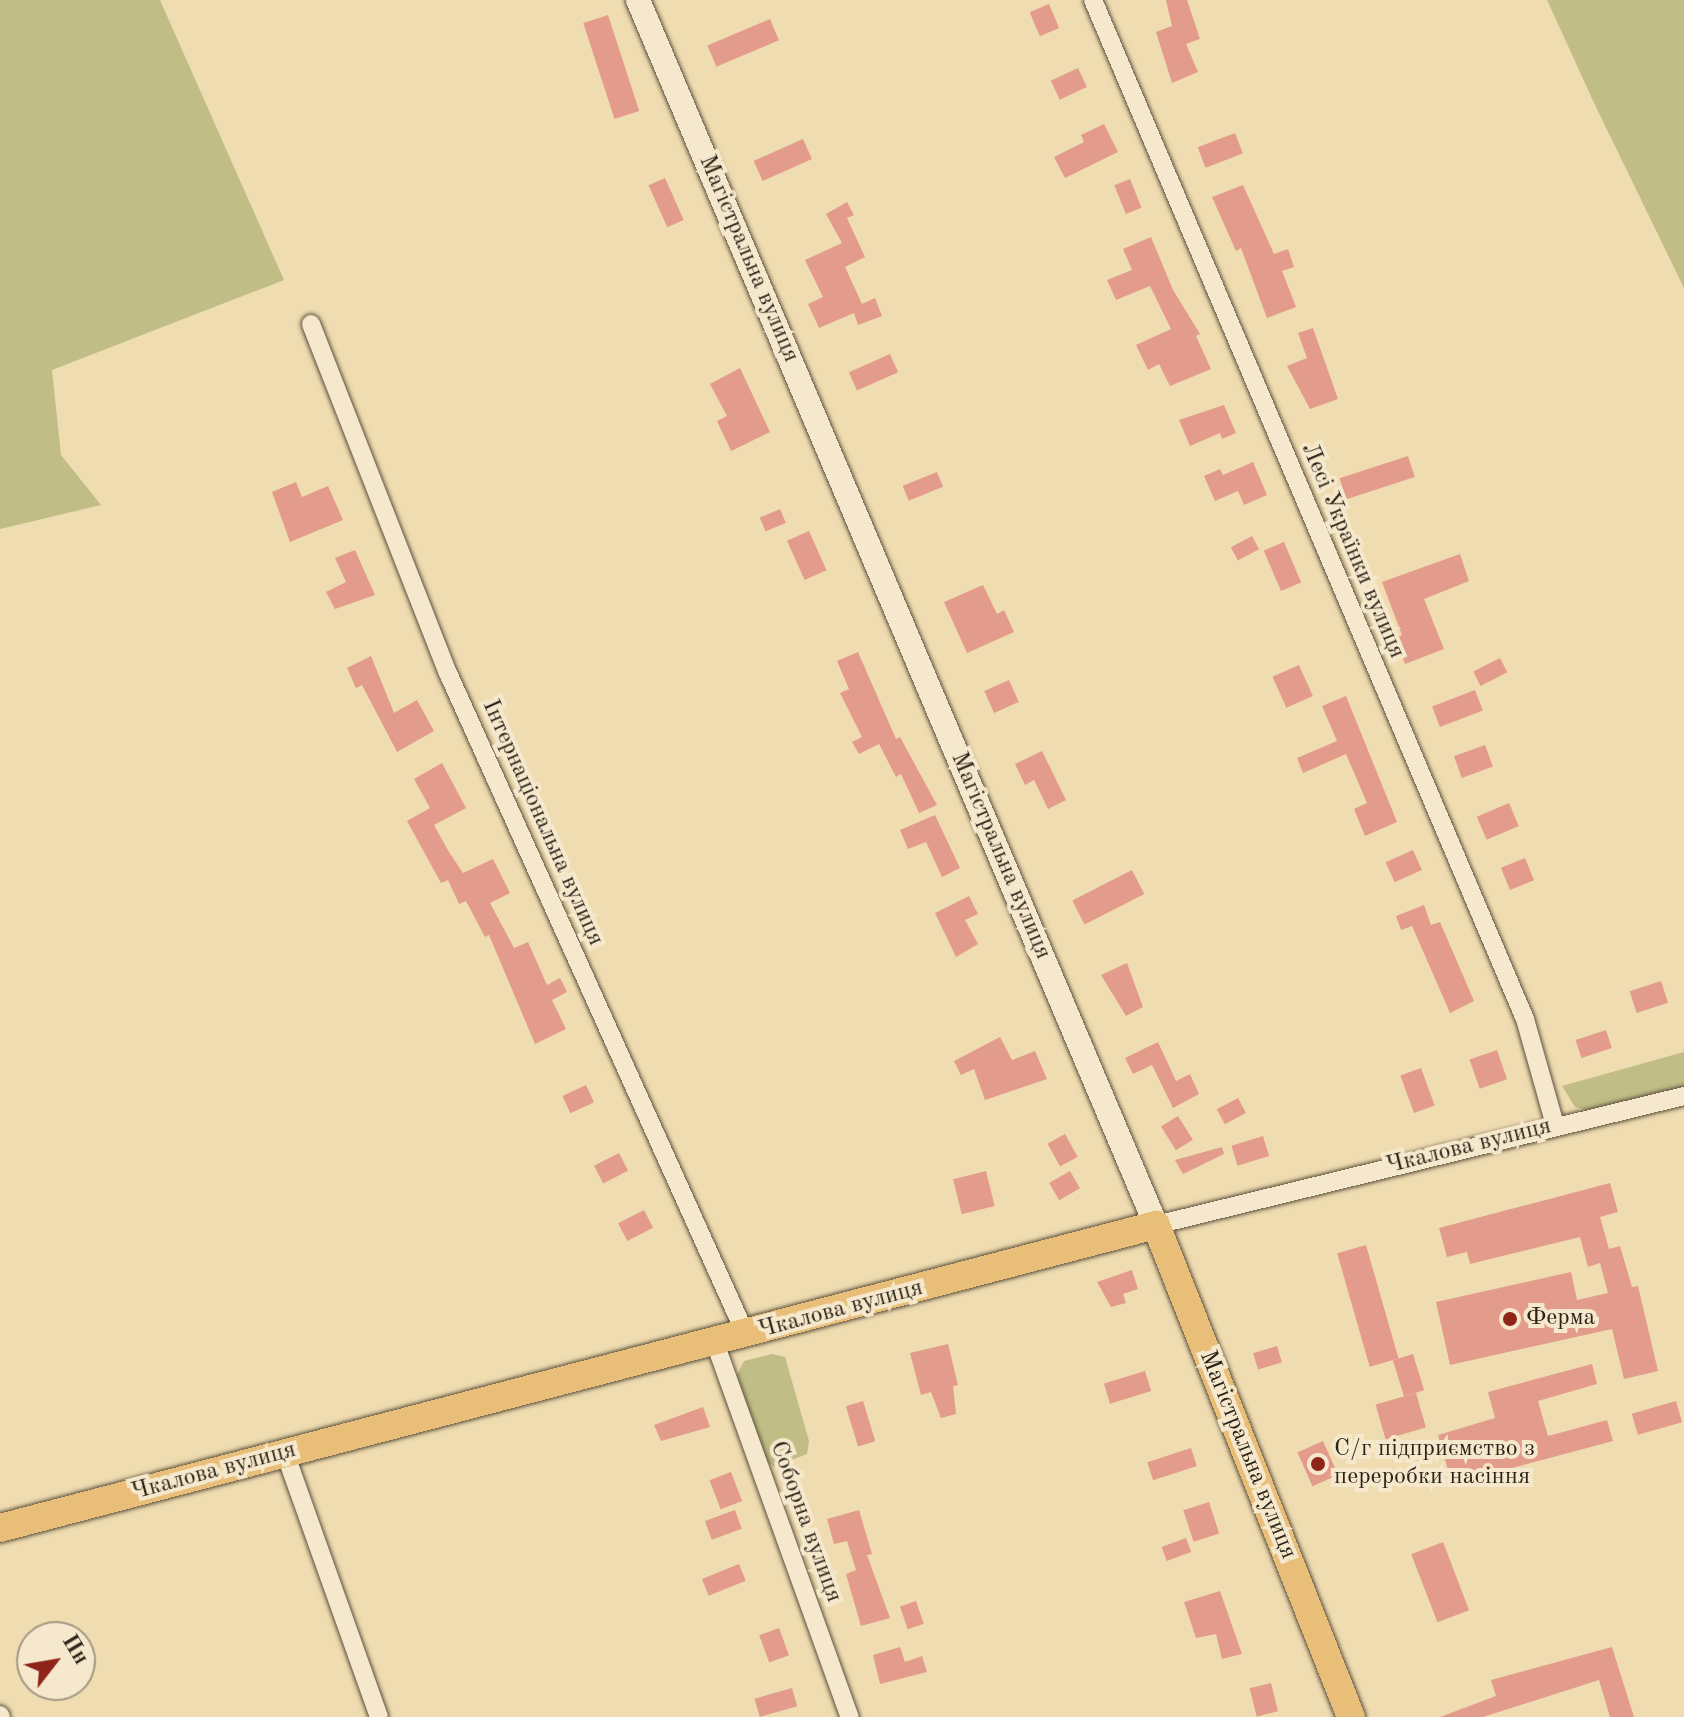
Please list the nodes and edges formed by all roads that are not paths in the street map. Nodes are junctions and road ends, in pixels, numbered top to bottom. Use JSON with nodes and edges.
{"nodes":[{"id":1,"x":638,"y":0,"type":"edge"},
{"id":2,"x":1093,"y":0,"type":"edge"},
{"id":3,"x":311,"y":324,"type":"dead end"},
{"id":4,"x":1684,"y":1096,"type":"edge"},
{"id":5,"x":1555,"y":1125,"type":"junction"},
{"id":6,"x":1156,"y":1225,"type":"junction"},
{"id":7,"x":746,"y":1335,"type":"junction"},
{"id":8,"x":715,"y":1343,"type":"junction"},
{"id":9,"x":285,"y":1453,"type":"junction"},
{"id":10,"x":0,"y":1528,"type":"edge"},
{"id":11,"x":379,"y":1717,"type":"edge"},
{"id":12,"x":850,"y":1717,"type":"edge"},
{"id":13,"x":1351,"y":1717,"type":"edge"}],
"edges":[{"from":1,"to":6,"type":"main road","name":"Магістральна вулиця"},
{"from":2,"to":5,"type":"street","name":"Лесі Українки вулиця"},
{"from":3,"to":7,"type":"street","name":"Інтернаціональна вулиця"},
{"from":4,"to":5,"type":"street","name":"Чкалова вулиця"},
{"from":5,"to":6,"type":"street","name":"Чкалова вулиця"},
{"from":6,"to":7,"type":"main road","name":"Чкалова вулиця"},
{"from":6,"to":13,"type":"main road","name":"Магістральна вулиця"},
{"from":7,"to":8,"type":"main road","name":"Чкалова вулиця"},
{"from":8,"to":9,"type":"main road","name":"Чкалова вулиця"},
{"from":8,"to":12,"type":"street","name":"Соборна вулиця"},
{"from":9,"to":10,"type":"main road","name":"Чкалова вулиця"},
{"from":9,"to":11,"type":"street"}]}
